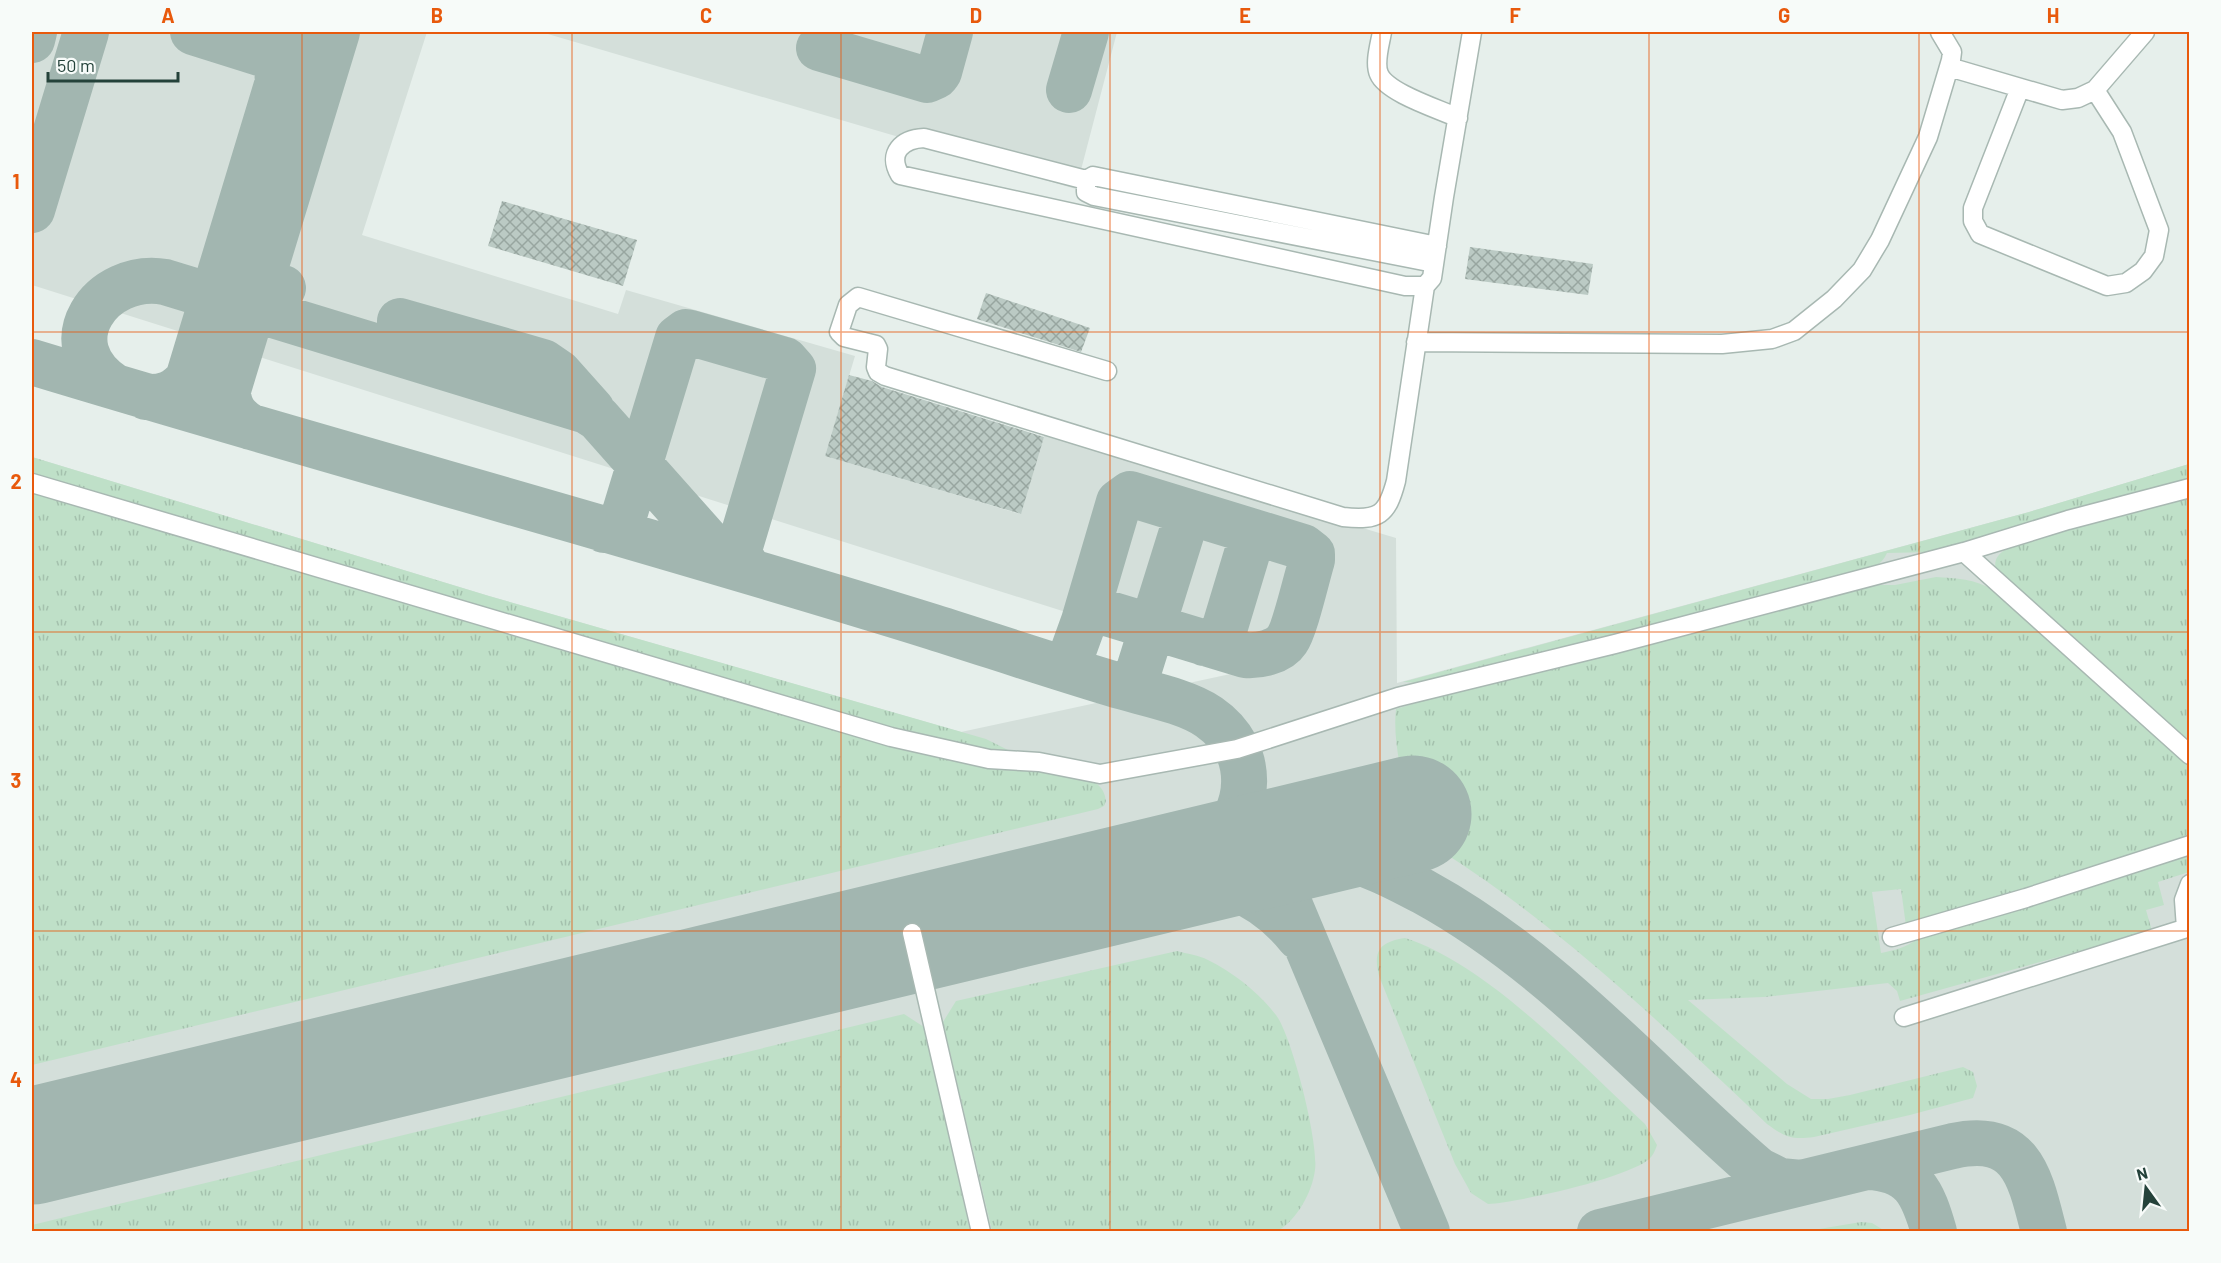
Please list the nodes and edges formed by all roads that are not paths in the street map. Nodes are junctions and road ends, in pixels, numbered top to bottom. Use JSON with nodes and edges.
{"nodes":[{"id":1,"x":1382,"y":32,"type":"edge"},
{"id":2,"x":1472,"y":32,"type":"edge"},
{"id":3,"x":1940,"y":32,"type":"edge"},
{"id":4,"x":2145,"y":32,"type":"edge"},
{"id":5,"x":1949,"y":67,"type":"junction"},
{"id":6,"x":2020,"y":88,"type":"junction"},
{"id":7,"x":2095,"y":90,"type":"junction"},
{"id":8,"x":1458,"y":118,"type":"junction"},
{"id":9,"x":1436,"y":255,"type":"junction"},
{"id":10,"x":1425,"y":286,"type":"junction"},
{"id":11,"x":1416,"y":342,"type":"junction"},
{"id":12,"x":1107,"y":371,"type":"dead end"},
{"id":13,"x":32,"y":483,"type":"edge"},
{"id":14,"x":2190,"y":488,"type":"edge"},
{"id":15,"x":1964,"y":552,"type":"junction"},
{"id":16,"x":2190,"y":755,"type":"edge"},
{"id":17,"x":2190,"y":845,"type":"edge"},
{"id":18,"x":2190,"y":884,"type":"edge"},
{"id":19,"x":2188,"y":928,"type":"edge"},
{"id":20,"x":912,"y":933,"type":"dead end"},
{"id":21,"x":1892,"y":937,"type":"dead end"},
{"id":22,"x":1904,"y":1017,"type":"dead end"},
{"id":23,"x":981,"y":1232,"type":"edge"}],
"edges":[{"from":1,"to":8,"type":"lane"},
{"from":2,"to":8,"type":"lane"},
{"from":3,"to":5,"type":"lane"},
{"from":4,"to":7,"type":"lane"},
{"from":5,"to":6,"type":"lane"},
{"from":5,"to":11,"type":"lane"},
{"from":6,"to":7,"type":"lane"},
{"from":6,"to":7,"type":"lane"},
{"from":8,"to":9,"type":"lane"},
{"from":9,"to":10,"type":"lane"},
{"from":9,"to":10,"type":"lane"},
{"from":10,"to":11,"type":"lane"},
{"from":11,"to":12,"type":"lane"},
{"from":13,"to":15,"type":"lane"},
{"from":14,"to":15,"type":"lane"},
{"from":15,"to":16,"type":"lane"},
{"from":17,"to":21,"type":"lane"},
{"from":18,"to":19,"type":"lane"},
{"from":19,"to":22,"type":"lane"},
{"from":20,"to":23,"type":"lane"}]}
